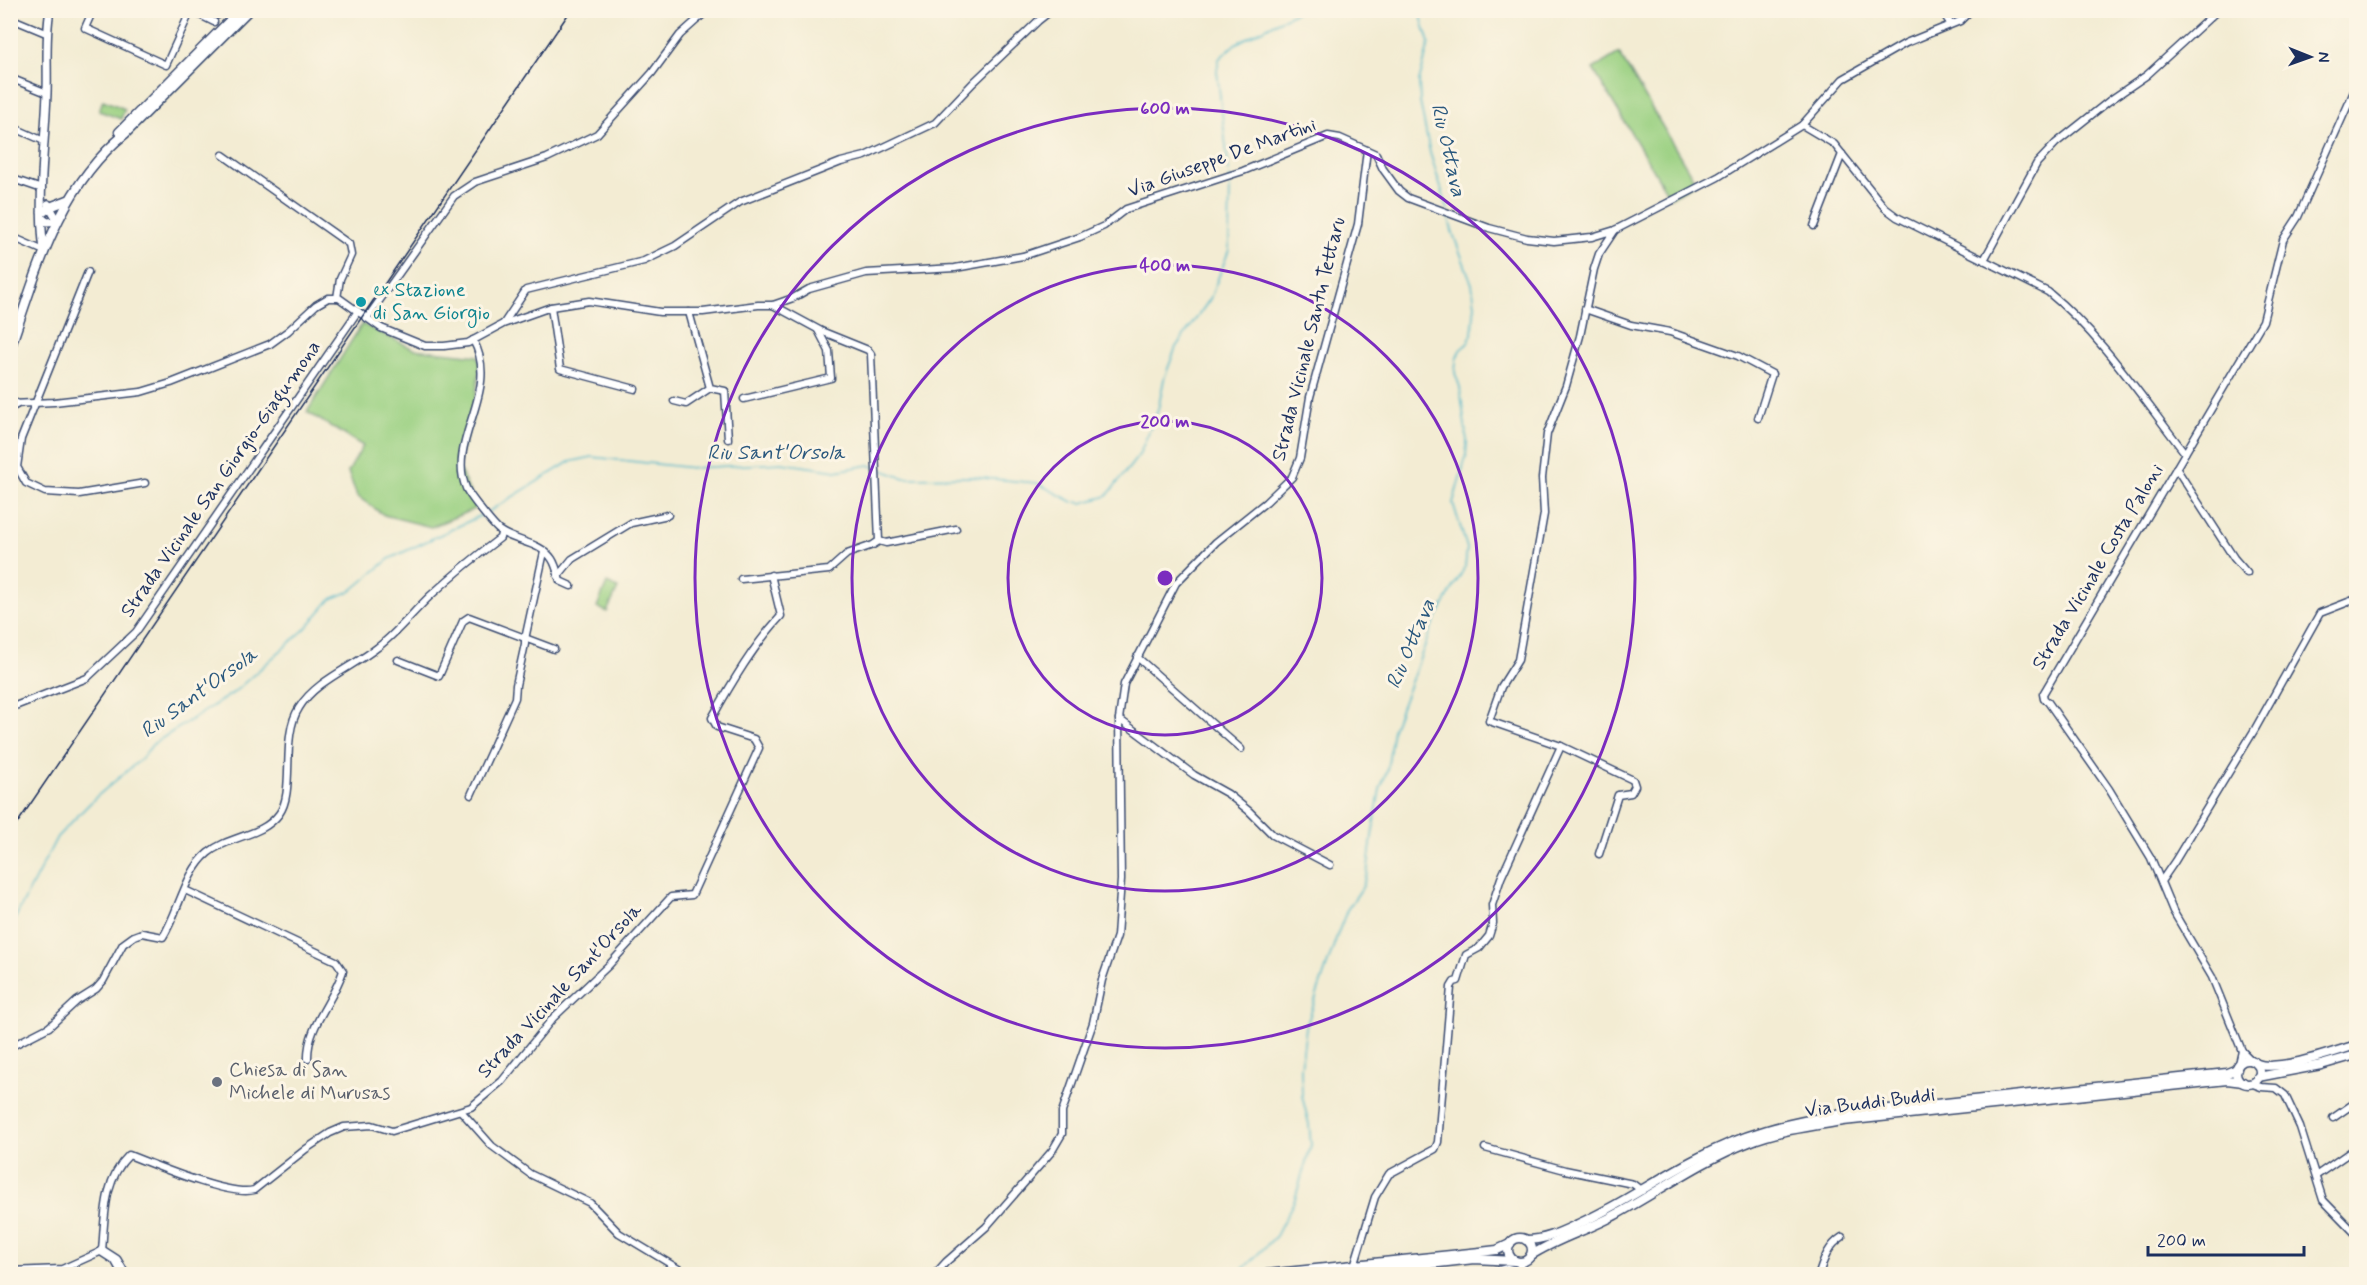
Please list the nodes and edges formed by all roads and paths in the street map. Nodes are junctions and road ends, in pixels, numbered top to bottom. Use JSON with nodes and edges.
{"nodes":[{"id":1,"x":50,"y":10,"type":"edge"},
{"id":2,"x":95,"y":10,"type":"edge"},
{"id":3,"x":207,"y":10,"type":"edge"},
{"id":4,"x":240,"y":10,"type":"edge"},
{"id":5,"x":249,"y":10,"type":"edge"},
{"id":6,"x":708,"y":10,"type":"edge"},
{"id":7,"x":1052,"y":10,"type":"edge"},
{"id":8,"x":1941,"y":10,"type":"edge"},
{"id":9,"x":1971,"y":10,"type":"edge"},
{"id":10,"x":2218,"y":10,"type":"edge"},
{"id":11,"x":191,"y":11,"type":"edge"},
{"id":12,"x":10,"y":18,"type":"edge"},
{"id":13,"x":1950,"y":23,"type":"junction"},
{"id":14,"x":46,"y":33,"type":"junction"},
{"id":15,"x":10,"y":78,"type":"edge"},
{"id":16,"x":2356,"y":87,"type":"edge"},
{"id":17,"x":47,"y":93,"type":"junction"},
{"id":18,"x":1802,"y":125,"type":"junction"},
{"id":19,"x":10,"y":126,"type":"edge"},
{"id":20,"x":44,"y":141,"type":"junction"},
{"id":21,"x":108,"y":147,"type":"junction"},
{"id":22,"x":1367,"y":150,"type":"junction"},
{"id":23,"x":1842,"y":154,"type":"junction"},
{"id":24,"x":223,"y":155,"type":"dead end"},
{"id":25,"x":10,"y":178,"type":"edge"},
{"id":26,"x":42,"y":189,"type":"junction"},
{"id":27,"x":68,"y":200,"type":"junction"},
{"id":28,"x":50,"y":207,"type":"junction"},
{"id":29,"x":42,"y":216,"type":"junction"},
{"id":30,"x":58,"y":221,"type":"junction"},
{"id":31,"x":1814,"y":226,"type":"dead end"},
{"id":32,"x":1615,"y":230,"type":"junction"},
{"id":33,"x":10,"y":236,"type":"edge"},
{"id":34,"x":44,"y":251,"type":"junction"},
{"id":35,"x":1984,"y":260,"type":"junction"},
{"id":36,"x":88,"y":272,"type":"dead end"},
{"id":37,"x":337,"y":298,"type":"junction"},
{"id":38,"x":773,"y":305,"type":"junction"},
{"id":39,"x":551,"y":308,"type":"junction"},
{"id":40,"x":1585,"y":309,"type":"junction"},
{"id":41,"x":358,"y":311,"type":"junction"},
{"id":42,"x":689,"y":312,"type":"junction"},
{"id":43,"x":368,"y":318,"type":"junction"},
{"id":44,"x":503,"y":324,"type":"junction"},
{"id":45,"x":818,"y":329,"type":"junction"},
{"id":46,"x":473,"y":340,"type":"junction"},
{"id":47,"x":10,"y":349,"type":"edge"},
{"id":48,"x":710,"y":388,"type":"junction"},
{"id":49,"x":635,"y":389,"type":"dead end"},
{"id":50,"x":744,"y":399,"type":"dead end"},
{"id":51,"x":674,"y":401,"type":"dead end"},
{"id":52,"x":36,"y":404,"type":"junction"},
{"id":53,"x":12,"y":405,"type":"edge"},
{"id":54,"x":1758,"y":418,"type":"dead end"},
{"id":55,"x":728,"y":439,"type":"dead end"},
{"id":56,"x":2185,"y":453,"type":"junction"},
{"id":57,"x":2176,"y":468,"type":"junction"},
{"id":58,"x":145,"y":483,"type":"dead end"},
{"id":59,"x":668,"y":515,"type":"dead end"},
{"id":60,"x":956,"y":529,"type":"dead end"},
{"id":61,"x":501,"y":533,"type":"junction"},
{"id":62,"x":879,"y":541,"type":"junction"},
{"id":63,"x":544,"y":552,"type":"junction"},
{"id":64,"x":2247,"y":573,"type":"dead end"},
{"id":65,"x":771,"y":575,"type":"junction"},
{"id":66,"x":558,"y":576,"type":"junction"},
{"id":67,"x":741,"y":579,"type":"dead end"},
{"id":68,"x":571,"y":586,"type":"dead end"},
{"id":69,"x":2356,"y":598,"type":"edge"},
{"id":70,"x":525,"y":639,"type":"junction"},
{"id":71,"x":554,"y":649,"type":"dead end"},
{"id":72,"x":1137,"y":657,"type":"junction"},
{"id":73,"x":398,"y":660,"type":"dead end"},
{"id":74,"x":10,"y":708,"type":"edge"},
{"id":75,"x":1119,"y":719,"type":"junction"},
{"id":76,"x":1562,"y":746,"type":"junction"},
{"id":77,"x":1241,"y":749,"type":"dead end"},
{"id":78,"x":471,"y":795,"type":"dead end"},
{"id":79,"x":1599,"y":854,"type":"dead end"},
{"id":80,"x":1330,"y":865,"type":"dead end"},
{"id":81,"x":2162,"y":880,"type":"junction"},
{"id":82,"x":185,"y":890,"type":"junction"},
{"id":83,"x":2356,"y":1045,"type":"edge"},
{"id":84,"x":10,"y":1047,"type":"edge"},
{"id":85,"x":2242,"y":1051,"type":"junction"},
{"id":86,"x":2356,"y":1055,"type":"edge"},
{"id":87,"x":308,"y":1059,"type":"dead end"},
{"id":88,"x":2254,"y":1062,"type":"junction"},
{"id":89,"x":2238,"y":1067,"type":"junction"},
{"id":90,"x":2258,"y":1077,"type":"junction"},
{"id":91,"x":2246,"y":1083,"type":"junction"},
{"id":92,"x":2356,"y":1102,"type":"edge"},
{"id":93,"x":461,"y":1111,"type":"junction"},
{"id":94,"x":2333,"y":1118,"type":"dead end"},
{"id":95,"x":1485,"y":1148,"type":"dead end"},
{"id":96,"x":2356,"y":1148,"type":"edge"},
{"id":97,"x":2317,"y":1175,"type":"junction"},
{"id":98,"x":1642,"y":1191,"type":"junction"},
{"id":99,"x":2356,"y":1234,"type":"edge"},
{"id":100,"x":1842,"y":1236,"type":"dead end"},
{"id":101,"x":1526,"y":1240,"type":"junction"},
{"id":102,"x":1510,"y":1244,"type":"junction"},
{"id":103,"x":102,"y":1251,"type":"junction"},
{"id":104,"x":1530,"y":1256,"type":"junction"},
{"id":105,"x":1354,"y":1266,"type":"junction"},
{"id":106,"x":1414,"y":1266,"type":"junction"},
{"id":107,"x":1519,"y":1267,"type":"edge"},
{"id":108,"x":10,"y":1270,"type":"edge"},
{"id":109,"x":124,"y":1275,"type":"edge"},
{"id":110,"x":687,"y":1275,"type":"edge"},
{"id":111,"x":935,"y":1275,"type":"edge"},
{"id":112,"x":1267,"y":1275,"type":"edge"},
{"id":113,"x":1341,"y":1275,"type":"edge"},
{"id":114,"x":1409,"y":1275,"type":"edge"},
{"id":115,"x":1483,"y":1275,"type":"edge"},
{"id":116,"x":1819,"y":1275,"type":"edge"}],
"edges":[{"from":1,"to":14,"type":"street"},
{"from":2,"to":11,"type":"street"},
{"from":3,"to":11,"type":"street"},
{"from":4,"to":21,"type":"main road"},
{"from":5,"to":21,"type":"main road"},
{"from":6,"to":43,"type":"street"},
{"from":7,"to":44,"type":"street"},
{"from":8,"to":13,"type":"street"},
{"from":9,"to":13,"type":"street","name":"Via Giuseppe De Martini"},
{"from":10,"to":35,"type":"street"},
{"from":12,"to":14,"type":"street"},
{"from":13,"to":18,"type":"street","name":"Via Giuseppe De Martini"},
{"from":14,"to":17,"type":"street"},
{"from":15,"to":17,"type":"street"},
{"from":16,"to":56,"type":"street","name":"Strada Vicinale Costa Paloni"},
{"from":17,"to":20,"type":"street"},
{"from":18,"to":23,"type":"street"},
{"from":18,"to":32,"type":"street","name":"Via Giuseppe De Martini"},
{"from":19,"to":20,"type":"street"},
{"from":20,"to":26,"type":"street"},
{"from":21,"to":27,"type":"main road"},
{"from":22,"to":32,"type":"street","name":"Via Giuseppe De Martini"},
{"from":22,"to":38,"type":"street","name":"Via Giuseppe De Martini"},
{"from":22,"to":72,"type":"street","name":"Strada Vicinale Santu Tettaru"},
{"from":23,"to":31,"type":"street"},
{"from":23,"to":35,"type":"street"},
{"from":24,"to":37,"type":"street"},
{"from":25,"to":26,"type":"street"},
{"from":26,"to":28,"type":"street"},
{"from":26,"to":29,"type":"street"},
{"from":27,"to":28,"type":"main road"},
{"from":27,"to":30,"type":"main road"},
{"from":28,"to":29,"type":"main road"},
{"from":28,"to":30,"type":"street"},
{"from":29,"to":30,"type":"street"},
{"from":29,"to":34,"type":"street"},
{"from":30,"to":34,"type":"main road"},
{"from":32,"to":40,"type":"street"},
{"from":33,"to":34,"type":"street"},
{"from":34,"to":47,"type":"main road"},
{"from":35,"to":56,"type":"street"},
{"from":36,"to":52,"type":"street"},
{"from":37,"to":41,"type":"street","name":"Via Giuseppe De Martini"},
{"from":37,"to":52,"type":"street"},
{"from":38,"to":42,"type":"street","name":"Via Giuseppe De Martini"},
{"from":38,"to":45,"type":"street"},
{"from":39,"to":42,"type":"street","name":"Via Giuseppe De Martini"},
{"from":39,"to":44,"type":"street","name":"Via Giuseppe De Martini"},
{"from":39,"to":49,"type":"street"},
{"from":40,"to":54,"type":"street"},
{"from":40,"to":76,"type":"street"},
{"from":41,"to":43,"type":"street","name":"Via Giuseppe De Martini"},
{"from":41,"to":74,"type":"street","name":"Strada Vicinale San Giorgio-Giagumona"},
{"from":42,"to":48,"type":"street"},
{"from":43,"to":46,"type":"street","name":"Via Giuseppe De Martini"},
{"from":44,"to":46,"type":"street","name":"Via Giuseppe De Martini"},
{"from":45,"to":50,"type":"street"},
{"from":45,"to":62,"type":"street"},
{"from":46,"to":61,"type":"street"},
{"from":48,"to":51,"type":"street"},
{"from":48,"to":55,"type":"street"},
{"from":52,"to":53,"type":"street"},
{"from":52,"to":58,"type":"street"},
{"from":56,"to":57,"type":"street","name":"Strada Vicinale Costa Paloni"},
{"from":57,"to":64,"type":"street"},
{"from":57,"to":81,"type":"street","name":"Strada Vicinale Costa Paloni"},
{"from":59,"to":66,"type":"street"},
{"from":60,"to":62,"type":"street"},
{"from":61,"to":63,"type":"street"},
{"from":61,"to":82,"type":"street"},
{"from":62,"to":65,"type":"street"},
{"from":63,"to":66,"type":"street"},
{"from":63,"to":70,"type":"street"},
{"from":65,"to":67,"type":"street"},
{"from":65,"to":93,"type":"street","name":"Strada Vicinale Sant'Orsola"},
{"from":66,"to":68,"type":"street"},
{"from":69,"to":81,"type":"street"},
{"from":70,"to":71,"type":"street"},
{"from":70,"to":73,"type":"street"},
{"from":70,"to":78,"type":"street"},
{"from":72,"to":75,"type":"street","name":"Strada Vicinale Santu Tettaru"},
{"from":72,"to":77,"type":"street"},
{"from":75,"to":80,"type":"street"},
{"from":75,"to":111,"type":"street","name":"Strada Vicinale Santu Tettaru"},
{"from":76,"to":79,"type":"street"},
{"from":76,"to":105,"type":"street"},
{"from":81,"to":85,"type":"street","name":"Strada Vicinale Costa Paloni"},
{"from":82,"to":84,"type":"street"},
{"from":82,"to":87,"type":"street"},
{"from":83,"to":88,"type":"main road"},
{"from":85,"to":88,"type":"street","name":"Strada Vicinale Costa Paloni"},
{"from":85,"to":89,"type":"street"},
{"from":86,"to":90,"type":"main road"},
{"from":88,"to":89,"type":"main road"},
{"from":88,"to":90,"type":"main road"},
{"from":89,"to":91,"type":"main road"},
{"from":89,"to":98,"type":"main road","name":"Via Buddi Buddi"},
{"from":90,"to":91,"type":"main road"},
{"from":91,"to":97,"type":"street"},
{"from":91,"to":104,"type":"main road","name":"Via Buddi Buddi"},
{"from":92,"to":94,"type":"street"},
{"from":93,"to":103,"type":"street","name":"Strada Vicinale Sant'Orsola"},
{"from":93,"to":110,"type":"street"},
{"from":95,"to":98,"type":"street"},
{"from":96,"to":97,"type":"street"},
{"from":97,"to":99,"type":"street"},
{"from":98,"to":101,"type":"main road","name":"Via Buddi Buddi"},
{"from":100,"to":116,"type":"street"},
{"from":101,"to":102,"type":"main road"},
{"from":101,"to":104,"type":"main road"},
{"from":102,"to":105,"type":"main road"},
{"from":102,"to":107,"type":"main road"},
{"from":103,"to":108,"type":"street"},
{"from":103,"to":109,"type":"main road"},
{"from":104,"to":107,"type":"main road"},
{"from":105,"to":112,"type":"main road"},
{"from":106,"to":107,"type":"main road"},
{"from":106,"to":113,"type":"main road"},
{"from":106,"to":114,"type":"street"},
{"from":107,"to":115,"type":"street"}]}
